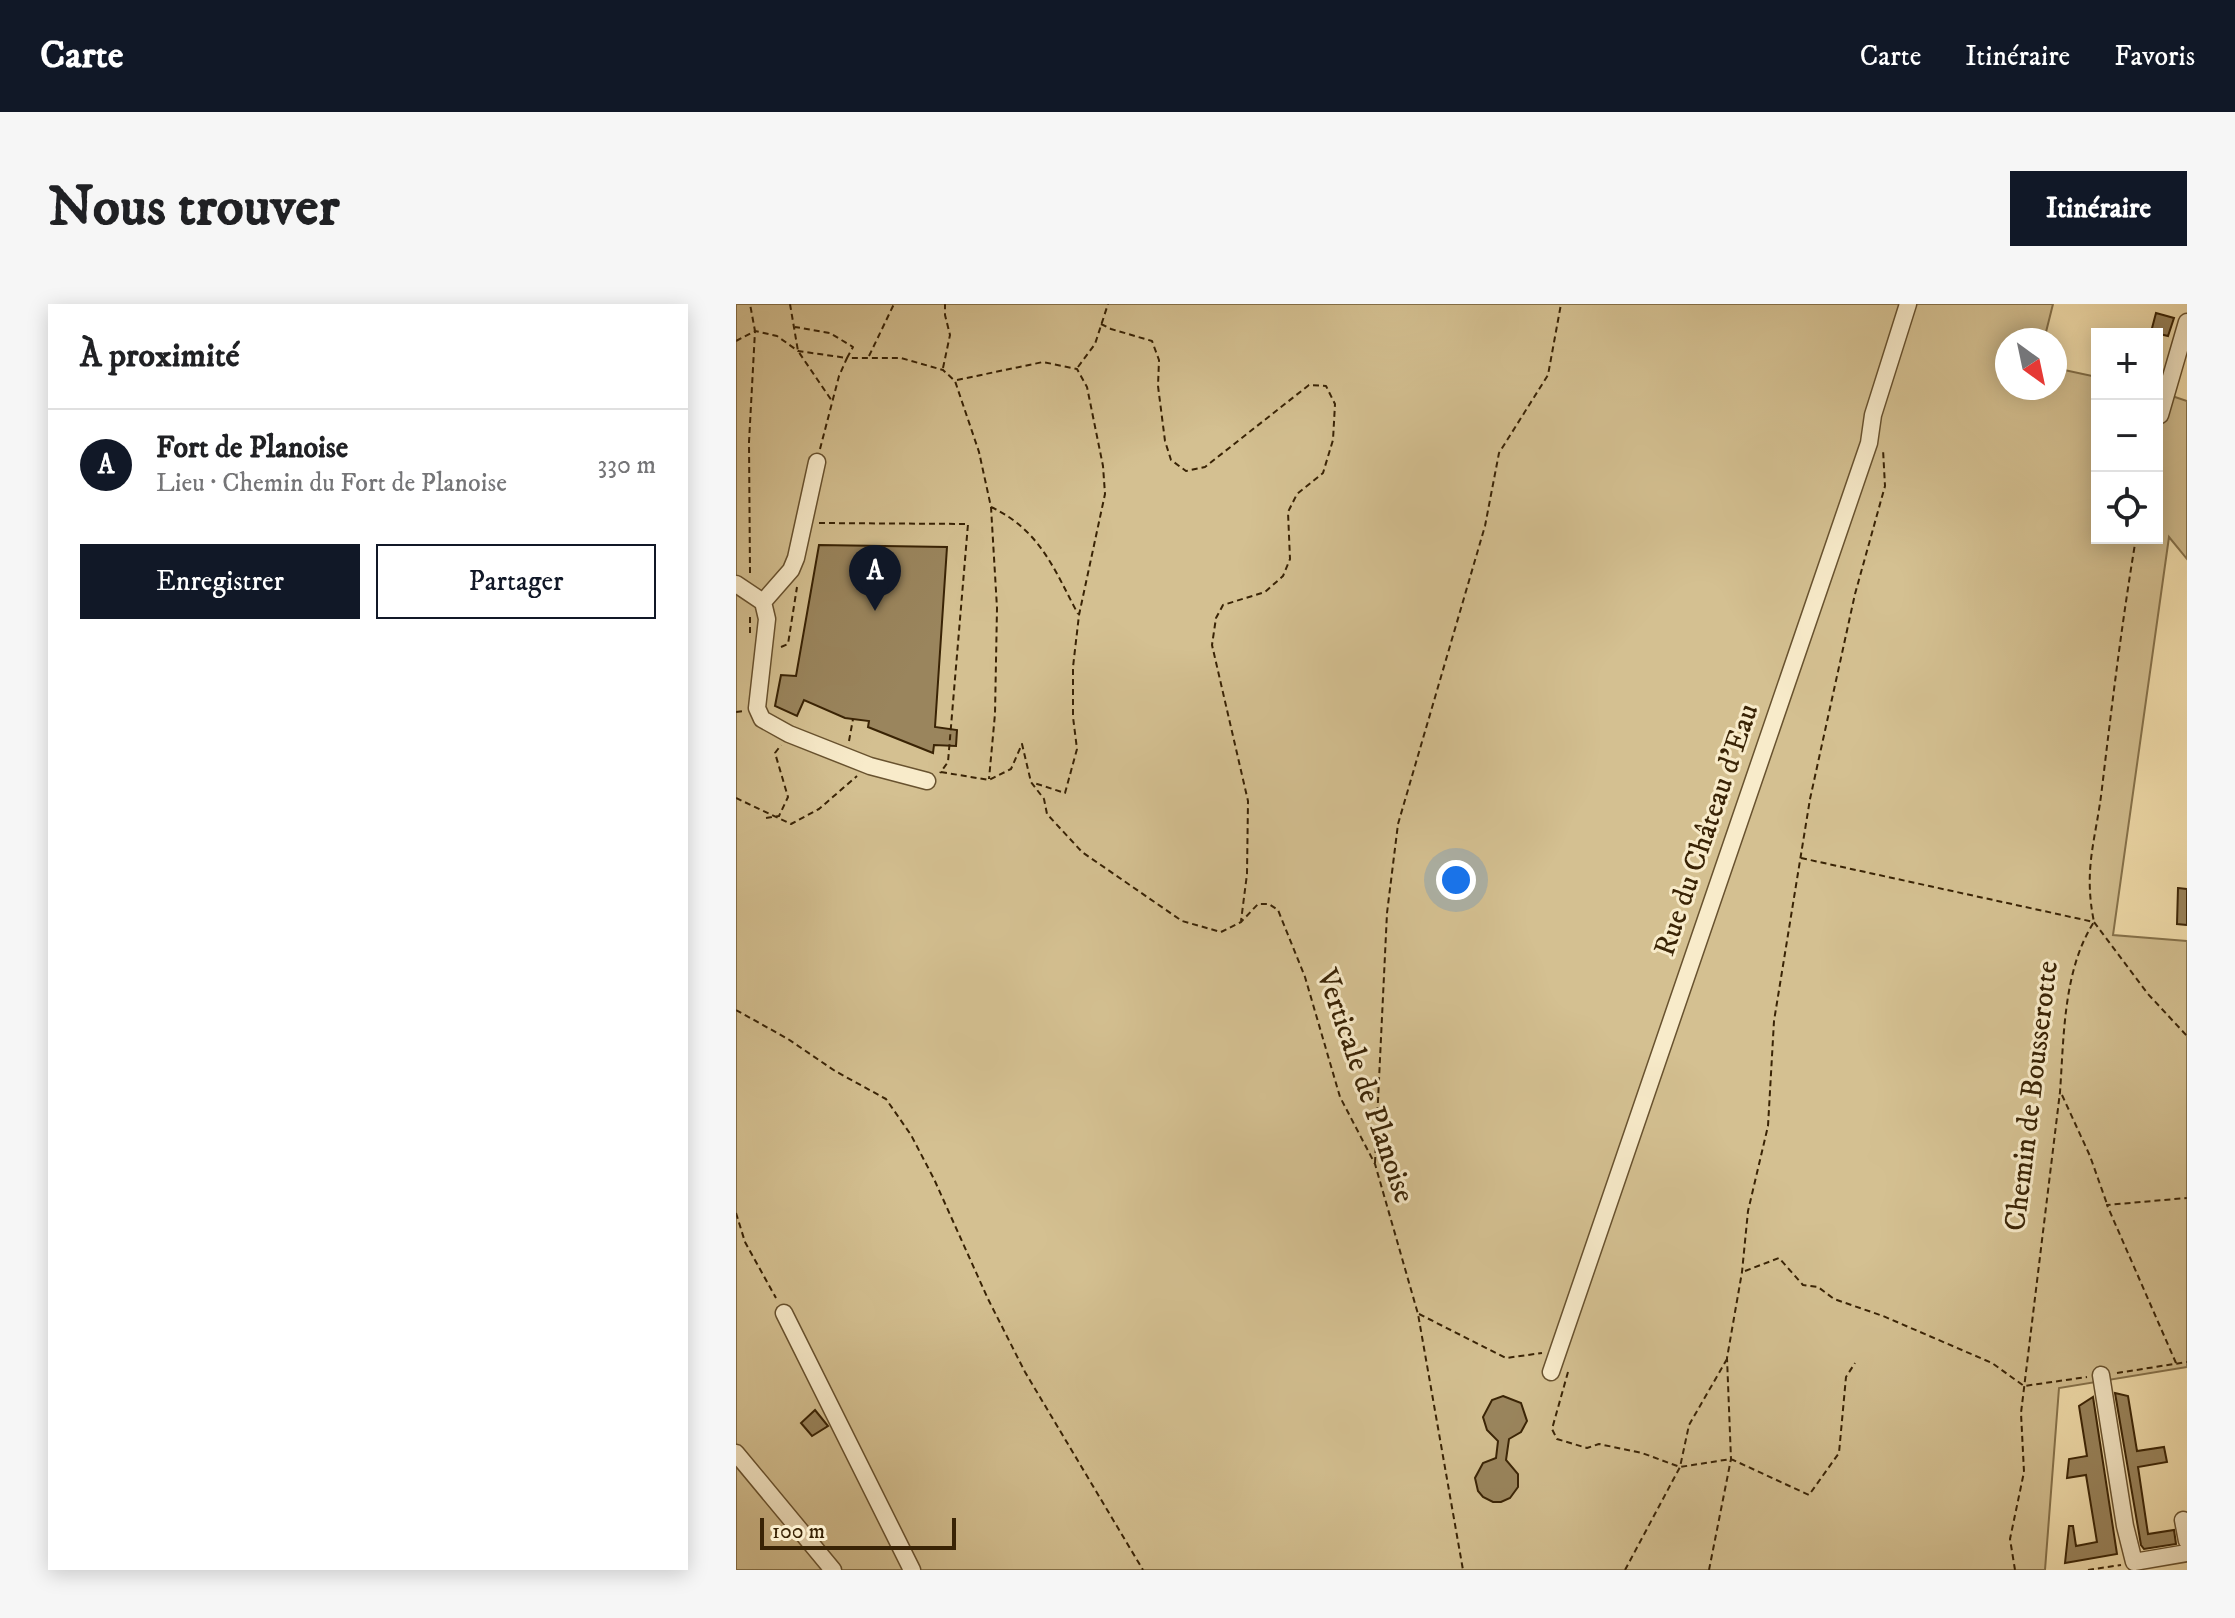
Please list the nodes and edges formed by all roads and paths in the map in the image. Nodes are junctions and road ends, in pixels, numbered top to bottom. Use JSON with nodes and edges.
{"nodes":[{"id":1,"x":750,"y":304,"type":"edge"},
{"id":2,"x":790,"y":304,"type":"edge"},
{"id":3,"x":894,"y":304,"type":"edge"},
{"id":4,"x":945,"y":304,"type":"edge"},
{"id":5,"x":1108,"y":304,"type":"edge"},
{"id":6,"x":1561,"y":304,"type":"edge"},
{"id":7,"x":1908,"y":304,"type":"edge"},
{"id":8,"x":2187,"y":322,"type":"edge"},
{"id":9,"x":1101,"y":324,"type":"junction"},
{"id":10,"x":795,"y":327,"type":"junction"},
{"id":11,"x":755,"y":331,"type":"junction"},
{"id":12,"x":736,"y":341,"type":"edge"},
{"id":13,"x":798,"y":351,"type":"junction"},
{"id":14,"x":869,"y":357,"type":"junction"},
{"id":15,"x":847,"y":358,"type":"junction"},
{"id":16,"x":1077,"y":369,"type":"junction"},
{"id":17,"x":943,"y":370,"type":"junction"},
{"id":18,"x":955,"y":381,"type":"junction"},
{"id":19,"x":833,"y":401,"type":"junction"},
{"id":20,"x":2163,"y":405,"type":"edge"},
{"id":21,"x":1883,"y":447,"type":"dead end"},
{"id":22,"x":817,"y":462,"type":"joint"},
{"id":23,"x":991,"y":507,"type":"junction"},
{"id":24,"x":810,"y":523,"type":"dead end"},
{"id":25,"x":2135,"y":544,"type":"edge"},
{"id":26,"x":799,"y":575,"type":"dead end"},
{"id":27,"x":749,"y":593,"type":"edge"},
{"id":28,"x":1079,"y":615,"type":"junction"},
{"id":29,"x":749,"y":638,"type":"dead end"},
{"id":30,"x":764,"y":651,"type":"junction"},
{"id":31,"x":746,"y":701,"type":"dead end"},
{"id":32,"x":746,"y":710,"type":"dead end"},
{"id":33,"x":853,"y":719,"type":"dead end"},
{"id":34,"x":789,"y":734,"type":"junction"},
{"id":35,"x":844,"y":755,"type":"junction"},
{"id":36,"x":870,"y":766,"type":"junction"},
{"id":37,"x":989,"y":780,"type":"junction"},
{"id":38,"x":927,"y":781,"type":"dead end"},
{"id":39,"x":1031,"y":782,"type":"junction"},
{"id":40,"x":736,"y":798,"type":"edge"},
{"id":41,"x":779,"y":816,"type":"junction"},
{"id":42,"x":766,"y":818,"type":"dead end"},
{"id":43,"x":1800,"y":858,"type":"junction"},
{"id":44,"x":1241,"y":922,"type":"junction"},
{"id":45,"x":2094,"y":922,"type":"junction"},
{"id":46,"x":736,"y":1010,"type":"edge"},
{"id":47,"x":2187,"y":1036,"type":"edge"},
{"id":48,"x":2060,"y":1092,"type":"junction"},
{"id":49,"x":1375,"y":1164,"type":"junction"},
{"id":50,"x":2187,"y":1198,"type":"edge"},
{"id":51,"x":2107,"y":1205,"type":"junction"},
{"id":52,"x":736,"y":1213,"type":"edge"},
{"id":53,"x":1742,"y":1272,"type":"junction"},
{"id":54,"x":784,"y":1313,"type":"joint"},
{"id":55,"x":1418,"y":1314,"type":"junction"},
{"id":56,"x":1727,"y":1358,"type":"junction"},
{"id":57,"x":1555,"y":1361,"type":"junction"},
{"id":58,"x":1855,"y":1363,"type":"dead end"},
{"id":59,"x":2177,"y":1364,"type":"dead end"},
{"id":60,"x":2101,"y":1375,"type":"dead end"},
{"id":61,"x":2024,"y":1386,"type":"junction"},
{"id":62,"x":736,"y":1453,"type":"edge"},
{"id":63,"x":1731,"y":1459,"type":"junction"},
{"id":64,"x":1680,"y":1467,"type":"junction"},
{"id":65,"x":2183,"y":1520,"type":"dead end"},
{"id":66,"x":2187,"y":1541,"type":"edge"},
{"id":67,"x":2187,"y":1553,"type":"edge"},
{"id":68,"x":2134,"y":1562,"type":"junction"},
{"id":69,"x":833,"y":1570,"type":"edge"},
{"id":70,"x":912,"y":1570,"type":"edge"},
{"id":71,"x":1143,"y":1570,"type":"edge"},
{"id":72,"x":1463,"y":1570,"type":"edge"},
{"id":73,"x":1625,"y":1570,"type":"edge"},
{"id":74,"x":1709,"y":1570,"type":"edge"},
{"id":75,"x":2015,"y":1570,"type":"edge"},
{"id":76,"x":2088,"y":1570,"type":"edge"}],
"edges":[{"from":1,"to":11,"type":"path"},
{"from":2,"to":10,"type":"path"},
{"from":3,"to":14,"type":"path"},
{"from":4,"to":17,"type":"path"},
{"from":5,"to":9,"type":"path"},
{"from":6,"to":49,"type":"path"},
{"from":7,"to":57,"type":"street","name":"Rue du Château d'Eau"},
{"from":8,"to":20,"type":"street"},
{"from":9,"to":16,"type":"path"},
{"from":9,"to":44,"type":"path"},
{"from":10,"to":13,"type":"path"},
{"from":10,"to":15,"type":"path"},
{"from":11,"to":12,"type":"path"},
{"from":11,"to":13,"type":"path"},
{"from":11,"to":27,"type":"path"},
{"from":13,"to":15,"type":"path"},
{"from":13,"to":19,"type":"path"},
{"from":14,"to":15,"type":"path"},
{"from":14,"to":17,"type":"path"},
{"from":15,"to":19,"type":"path"},
{"from":16,"to":18,"type":"path"},
{"from":16,"to":28,"type":"path"},
{"from":17,"to":18,"type":"path"},
{"from":18,"to":23,"type":"path"},
{"from":19,"to":22,"type":"path"},
{"from":21,"to":43,"type":"path"},
{"from":22,"to":27,"type":"street"},
{"from":23,"to":28,"type":"path"},
{"from":23,"to":37,"type":"path"},
{"from":24,"to":37,"type":"path"},
{"from":25,"to":45,"type":"path"},
{"from":26,"to":30,"type":"path"},
{"from":27,"to":29,"type":"path"},
{"from":27,"to":30,"type":"street"},
{"from":28,"to":39,"type":"path"},
{"from":30,"to":34,"type":"street"},
{"from":31,"to":32,"type":"path"},
{"from":33,"to":35,"type":"path"},
{"from":34,"to":35,"type":"street"},
{"from":34,"to":41,"type":"path"},
{"from":35,"to":36,"type":"street"},
{"from":36,"to":38,"type":"street"},
{"from":36,"to":41,"type":"path"},
{"from":37,"to":39,"type":"path"},
{"from":39,"to":44,"type":"path","name":"Verticale de Planoise"},
{"from":40,"to":41,"type":"path"},
{"from":41,"to":42,"type":"path"},
{"from":43,"to":45,"type":"path"},
{"from":43,"to":53,"type":"path"},
{"from":44,"to":49,"type":"path","name":"Verticale de Planoise"},
{"from":45,"to":47,"type":"path"},
{"from":45,"to":48,"type":"path","name":"Chemin de Bousserotte"},
{"from":46,"to":71,"type":"path"},
{"from":48,"to":51,"type":"path"},
{"from":48,"to":61,"type":"path","name":"Chemin de Bousserotte"},
{"from":49,"to":55,"type":"path","name":"Verticale de Planoise"},
{"from":50,"to":51,"type":"path"},
{"from":51,"to":59,"type":"path"},
{"from":52,"to":54,"type":"path"},
{"from":53,"to":56,"type":"path"},
{"from":53,"to":61,"type":"path"},
{"from":54,"to":70,"type":"street"},
{"from":55,"to":57,"type":"path"},
{"from":55,"to":72,"type":"path","name":"Verticale de Planoise"},
{"from":56,"to":63,"type":"path"},
{"from":56,"to":64,"type":"path"},
{"from":57,"to":64,"type":"path"},
{"from":58,"to":63,"type":"path"},
{"from":60,"to":68,"type":"street"},
{"from":61,"to":75,"type":"path","name":"Chemin de Bousserotte"},
{"from":62,"to":69,"type":"street"},
{"from":63,"to":64,"type":"path"},
{"from":63,"to":74,"type":"path"},
{"from":64,"to":73,"type":"path"},
{"from":65,"to":66,"type":"street"},
{"from":67,"to":68,"type":"street"},
{"from":68,"to":76,"type":"path"}]}
